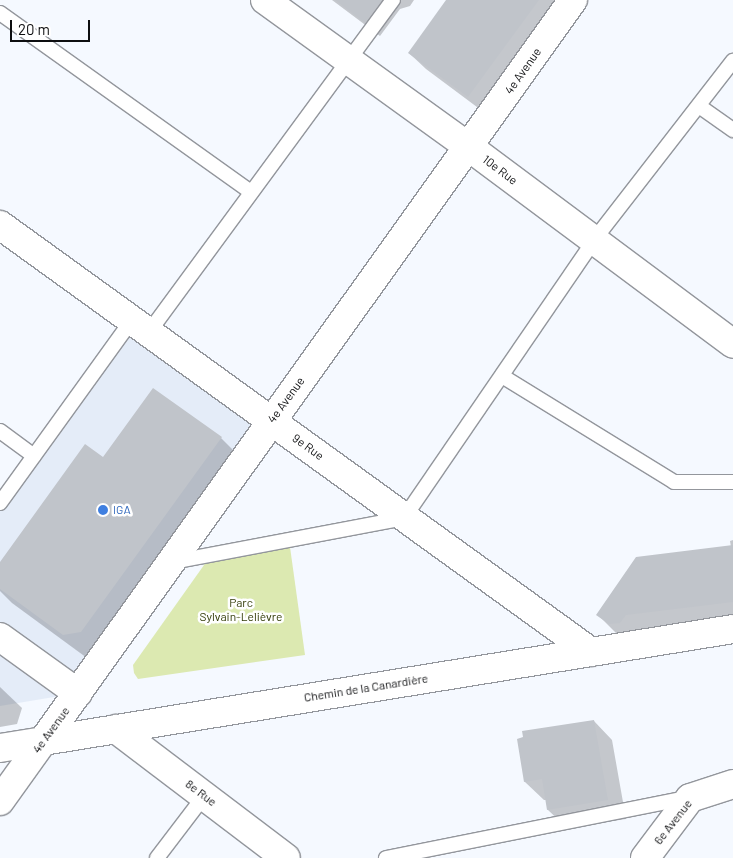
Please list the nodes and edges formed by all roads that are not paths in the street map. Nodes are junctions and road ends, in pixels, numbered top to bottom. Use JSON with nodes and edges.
{"nodes":[{"id":1,"x":266,"y":0,"type":"edge"},
{"id":2,"x":393,"y":0,"type":"edge"},
{"id":3,"x":573,"y":0,"type":"edge"},
{"id":4,"x":0,"y":13,"type":"edge"},
{"id":5,"x":348,"y":60,"type":"junction"},
{"id":6,"x":733,"y":61,"type":"edge"},
{"id":7,"x":699,"y":106,"type":"junction"},
{"id":8,"x":733,"y":130,"type":"edge"},
{"id":9,"x":469,"y":147,"type":"junction"},
{"id":10,"x":251,"y":192,"type":"junction"},
{"id":11,"x":0,"y":225,"type":"edge"},
{"id":12,"x":594,"y":240,"type":"junction"},
{"id":13,"x":140,"y":326,"type":"junction"},
{"id":14,"x":733,"y":344,"type":"edge"},
{"id":15,"x":502,"y":376,"type":"junction"},
{"id":16,"x":272,"y":421,"type":"junction"},
{"id":17,"x":0,"y":431,"type":"edge"},
{"id":18,"x":34,"y":456,"type":"junction"},
{"id":19,"x":733,"y":482,"type":"edge"},
{"id":20,"x":0,"y":503,"type":"edge"},
{"id":21,"x":404,"y":518,"type":"junction"},
{"id":22,"x":171,"y":562,"type":"junction"},
{"id":23,"x":733,"y":629,"type":"edge"},
{"id":24,"x":0,"y":637,"type":"edge"},
{"id":25,"x":591,"y":652,"type":"junction"},
{"id":26,"x":78,"y":693,"type":"junction"},
{"id":27,"x":116,"y":729,"type":"junction"},
{"id":28,"x":43,"y":741,"type":"junction"},
{"id":29,"x":0,"y":748,"type":"edge"},
{"id":30,"x":733,"y":784,"type":"edge"},
{"id":31,"x":205,"y":795,"type":"junction"},
{"id":32,"x":690,"y":798,"type":"junction"},
{"id":33,"x":0,"y":801,"type":"edge"},
{"id":34,"x":157,"y":858,"type":"edge"},
{"id":35,"x":286,"y":858,"type":"edge"},
{"id":36,"x":386,"y":858,"type":"edge"},
{"id":37,"x":645,"y":858,"type":"edge"}],
"edges":[{"from":1,"to":5,"type":"street","name":"10e Rue"},
{"from":2,"to":5,"type":"lane"},
{"from":3,"to":9,"type":"street","name":"4e Avenue"},
{"from":4,"to":10,"type":"lane"},
{"from":5,"to":9,"type":"street","name":"10e Rue"},
{"from":5,"to":10,"type":"lane"},
{"from":6,"to":7,"type":"lane"},
{"from":7,"to":8,"type":"lane"},
{"from":7,"to":12,"type":"lane"},
{"from":9,"to":12,"type":"street","name":"10e Rue"},
{"from":9,"to":16,"type":"street","name":"4e Avenue"},
{"from":10,"to":13,"type":"lane"},
{"from":11,"to":13,"type":"street","name":"9e Rue"},
{"from":12,"to":14,"type":"street","name":"10e Rue"},
{"from":12,"to":15,"type":"lane"},
{"from":13,"to":16,"type":"street","name":"9e Rue"},
{"from":13,"to":18,"type":"lane"},
{"from":15,"to":19,"type":"lane"},
{"from":15,"to":21,"type":"lane"},
{"from":16,"to":21,"type":"street","name":"9e Rue"},
{"from":16,"to":22,"type":"street","name":"4e Avenue"},
{"from":17,"to":18,"type":"lane"},
{"from":18,"to":20,"type":"lane"},
{"from":21,"to":22,"type":"lane"},
{"from":21,"to":25,"type":"street","name":"9e Rue"},
{"from":22,"to":26,"type":"street","name":"4e Avenue"},
{"from":23,"to":25,"type":"street","name":"Chemin de la Canardière"},
{"from":24,"to":26,"type":"street"},
{"from":25,"to":27,"type":"street","name":"Chemin de la Canardière"},
{"from":26,"to":28,"type":"street","name":"4e Avenue"},
{"from":27,"to":28,"type":"street","name":"Chemin de la Canardière"},
{"from":27,"to":31,"type":"street","name":"8e Rue"},
{"from":28,"to":29,"type":"street","name":"Chemin de la Canardière"},
{"from":28,"to":33,"type":"street","name":"4e Avenue"},
{"from":30,"to":32,"type":"street","name":"6e Avenue"},
{"from":31,"to":34,"type":"lane"},
{"from":31,"to":35,"type":"street","name":"8e Rue"},
{"from":32,"to":36,"type":"lane"},
{"from":32,"to":37,"type":"street","name":"6e Avenue"}]}
